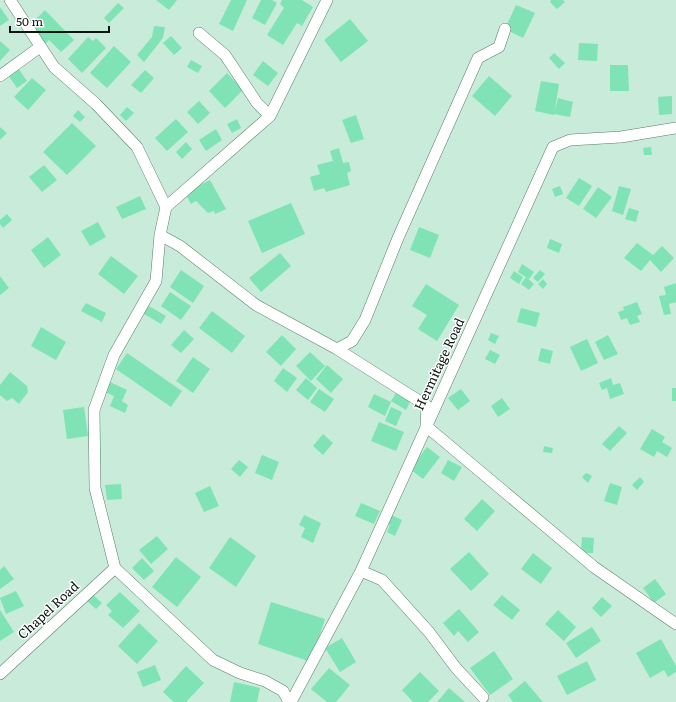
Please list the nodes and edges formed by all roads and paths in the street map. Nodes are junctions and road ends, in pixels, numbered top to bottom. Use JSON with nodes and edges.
{"nodes":[{"id":1,"x":10,"y":0,"type":"edge"},
{"id":2,"x":327,"y":0,"type":"edge"},
{"id":3,"x":505,"y":29,"type":"dead end"},
{"id":4,"x":199,"y":33,"type":"dead end"},
{"id":5,"x":40,"y":47,"type":"junction"},
{"id":6,"x":0,"y":76,"type":"edge"},
{"id":7,"x":270,"y":116,"type":"junction"},
{"id":8,"x":676,"y":128,"type":"edge"},
{"id":9,"x":166,"y":207,"type":"junction"},
{"id":10,"x":160,"y":235,"type":"junction"},
{"id":11,"x":337,"y":349,"type":"junction"},
{"id":12,"x":426,"y":426,"type":"junction"},
{"id":13,"x":115,"y":568,"type":"junction"},
{"id":14,"x":361,"y":571,"type":"junction"},
{"id":15,"x":676,"y":624,"type":"edge"},
{"id":16,"x":0,"y":674,"type":"edge"},
{"id":17,"x":483,"y":697,"type":"dead end"},
{"id":18,"x":290,"y":702,"type":"edge"}],
"edges":[{"from":1,"to":5,"type":"street"},
{"from":2,"to":7,"type":"street"},
{"from":3,"to":11,"type":"street"},
{"from":4,"to":7,"type":"street"},
{"from":5,"to":6,"type":"street"},
{"from":5,"to":9,"type":"street"},
{"from":7,"to":9,"type":"street"},
{"from":8,"to":12,"type":"street","name":"Hermitage Road"},
{"from":9,"to":10,"type":"street"},
{"from":10,"to":11,"type":"street"},
{"from":10,"to":13,"type":"street"},
{"from":11,"to":12,"type":"street"},
{"from":12,"to":14,"type":"street","name":"Hermitage Road"},
{"from":12,"to":15,"type":"street"},
{"from":13,"to":16,"type":"street","name":"Chapel Road"},
{"from":13,"to":18,"type":"street"},
{"from":14,"to":17,"type":"street"},
{"from":14,"to":18,"type":"street","name":"Hermitage Road"}]}
